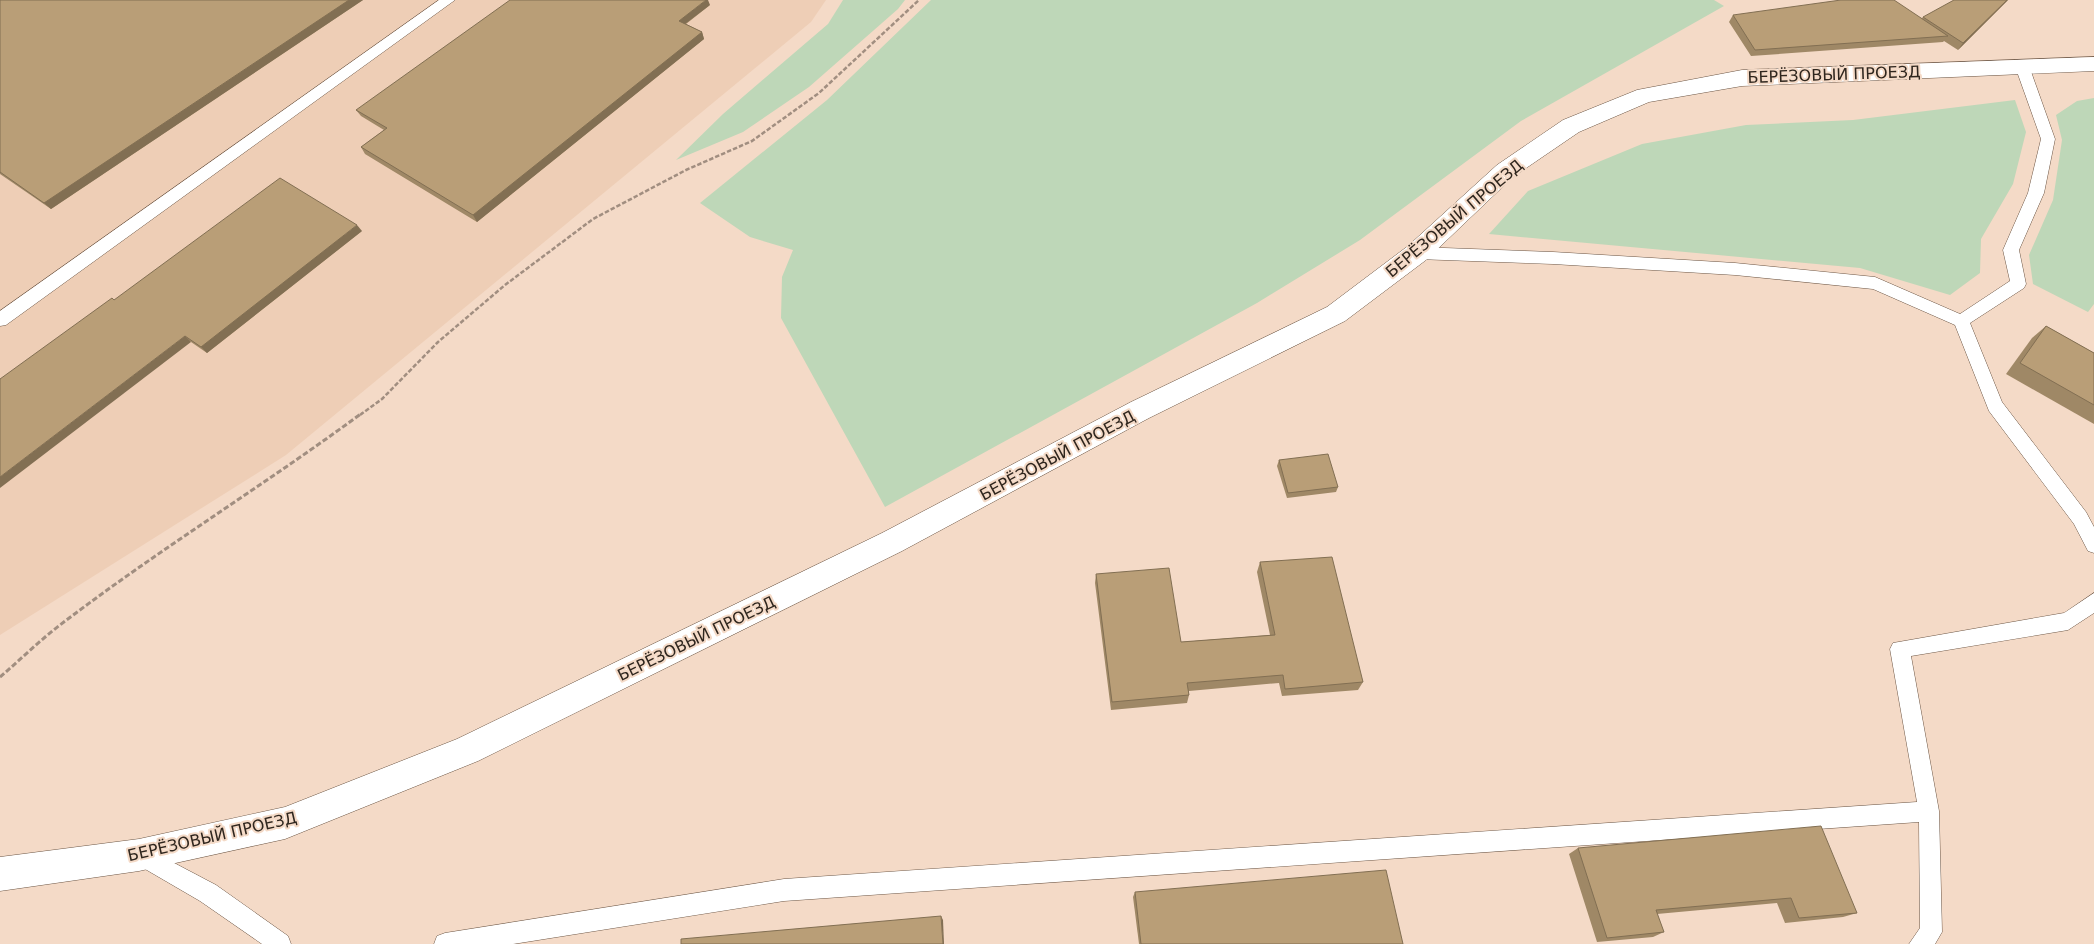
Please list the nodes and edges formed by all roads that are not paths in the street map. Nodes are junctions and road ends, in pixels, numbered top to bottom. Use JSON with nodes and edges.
{"nodes":[{"id":1,"x":448,"y":0,"type":"edge"},
{"id":2,"x":2094,"y":64,"type":"edge"},
{"id":3,"x":2022,"y":66,"type":"junction"},
{"id":4,"x":1416,"y":254,"type":"junction"},
{"id":5,"x":0,"y":320,"type":"edge"},
{"id":6,"x":1961,"y":321,"type":"junction"},
{"id":7,"x":2094,"y":544,"type":"edge"},
{"id":8,"x":2094,"y":602,"type":"edge"},
{"id":9,"x":1930,"y":810,"type":"junction"},
{"id":10,"x":139,"y":855,"type":"junction"},
{"id":11,"x":0,"y":874,"type":"edge"},
{"id":12,"x":280,"y":944,"type":"edge"},
{"id":13,"x":445,"y":944,"type":"edge"},
{"id":14,"x":1920,"y":944,"type":"edge"}],
"edges":[{"from":1,"to":5,"type":"lane"},
{"from":2,"to":3,"type":"street","name":"БЕРЁЗОВЫЙ ПРОЕЗД"},
{"from":3,"to":4,"type":"street","name":"БЕРЁЗОВЫЙ ПРОЕЗД"},
{"from":3,"to":6,"type":"lane"},
{"from":4,"to":6,"type":"lane"},
{"from":4,"to":10,"type":"street","name":"БЕРЁЗОВЫЙ ПРОЕЗД"},
{"from":6,"to":7,"type":"lane"},
{"from":8,"to":9,"type":"lane"},
{"from":9,"to":13,"type":"lane"},
{"from":9,"to":14,"type":"lane"},
{"from":10,"to":11,"type":"street","name":"БЕРЁЗОВЫЙ ПРОЕЗД"},
{"from":10,"to":12,"type":"lane"}]}
